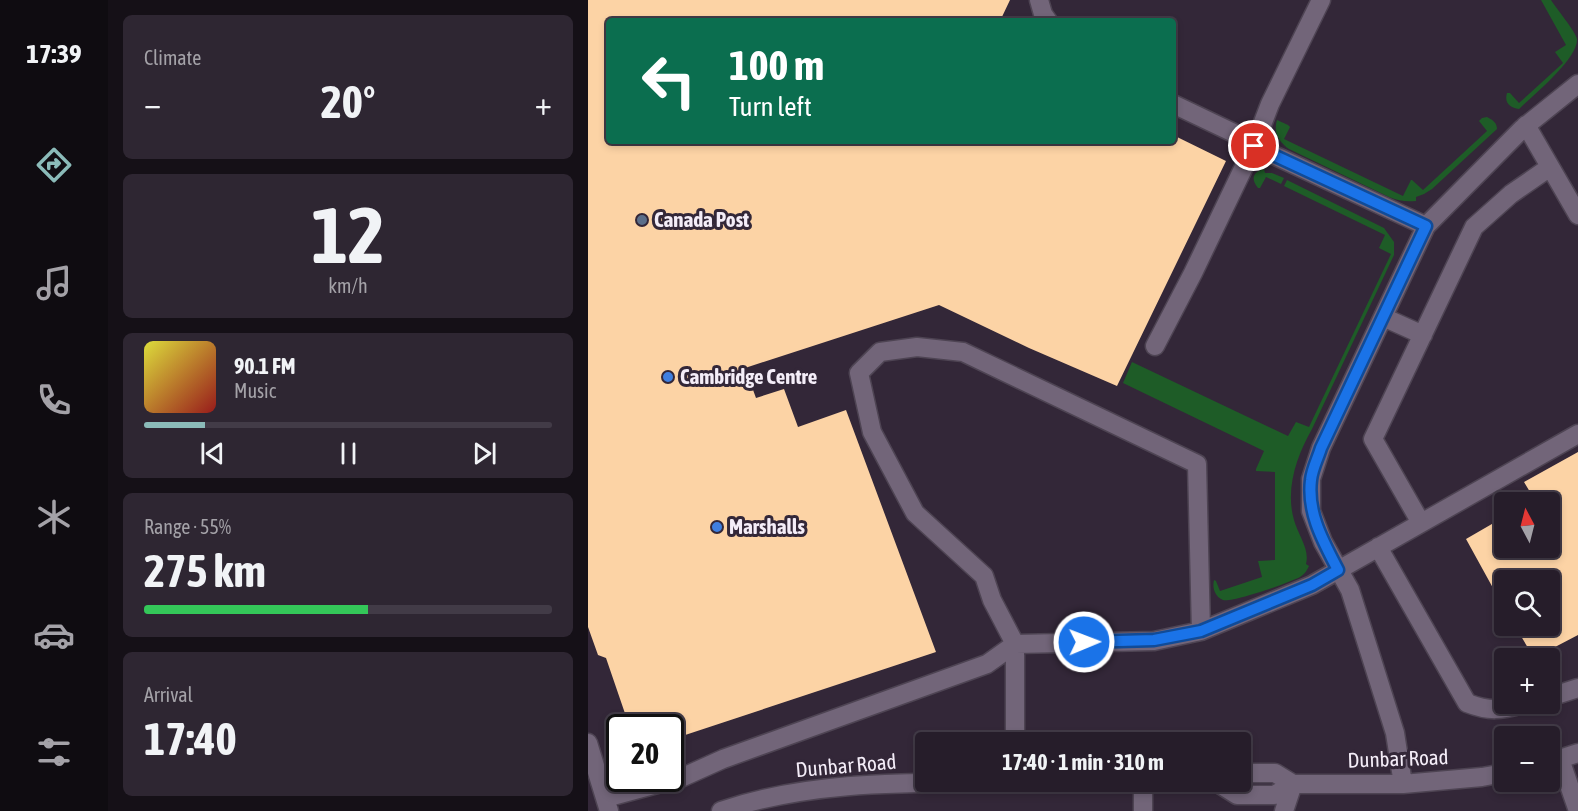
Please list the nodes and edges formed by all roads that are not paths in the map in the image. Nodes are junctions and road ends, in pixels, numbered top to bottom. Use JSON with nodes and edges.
{"nodes":[{"id":1,"x":1039,"y":0,"type":"edge"},
{"id":2,"x":1321,"y":0,"type":"edge"},
{"id":3,"x":1046,"y":18,"type":"edge"},
{"id":4,"x":1578,"y":84,"type":"edge"},
{"id":5,"x":1176,"y":105,"type":"edge"},
{"id":6,"x":1526,"y":125,"type":"junction"},
{"id":7,"x":1254,"y":146,"type":"junction"},
{"id":8,"x":1550,"y":167,"type":"junction"},
{"id":9,"x":1578,"y":215,"type":"edge"},
{"id":10,"x":1426,"y":226,"type":"junction"},
{"id":11,"x":1383,"y":317,"type":"junction"},
{"id":12,"x":1423,"y":335,"type":"junction"},
{"id":13,"x":1155,"y":346,"type":"dead end"},
{"id":14,"x":1578,"y":434,"type":"edge"},
{"id":15,"x":1421,"y":523,"type":"junction"},
{"id":16,"x":1378,"y":547,"type":"junction"},
{"id":17,"x":1338,"y":570,"type":"junction"},
{"id":18,"x":1201,"y":631,"type":"junction"},
{"id":19,"x":1015,"y":644,"type":"junction"},
{"id":20,"x":1578,"y":688,"type":"edge"},
{"id":21,"x":1560,"y":694,"type":"edge"},
{"id":22,"x":1494,"y":710,"type":"edge"},
{"id":23,"x":1015,"y":732,"type":"edge"},
{"id":24,"x":588,"y":743,"type":"edge"},
{"id":25,"x":1578,"y":753,"type":"edge"},
{"id":26,"x":1560,"y":758,"type":"edge"},
{"id":27,"x":1560,"y":771,"type":"edge"},
{"id":28,"x":1251,"y":773,"type":"edge"},
{"id":29,"x":1494,"y":775,"type":"edge"},
{"id":30,"x":915,"y":784,"type":"edge"},
{"id":31,"x":1293,"y":784,"type":"junction"},
{"id":32,"x":1403,"y":784,"type":"junction"},
{"id":33,"x":1143,"y":792,"type":"edge"},
{"id":34,"x":1233,"y":792,"type":"edge"},
{"id":35,"x":607,"y":805,"type":"edge"},
{"id":36,"x":721,"y":811,"type":"edge"},
{"id":37,"x":1143,"y":811,"type":"edge"},
{"id":38,"x":1284,"y":811,"type":"edge"},
{"id":39,"x":1578,"y":811,"type":"edge"}],
"edges":[{"from":1,"to":3,"type":"street"},
{"from":2,"to":7,"type":"street"},
{"from":4,"to":6,"type":"street"},
{"from":5,"to":7,"type":"street"},
{"from":6,"to":8,"type":"street"},
{"from":6,"to":10,"type":"street"},
{"from":7,"to":10,"type":"street"},
{"from":7,"to":13,"type":"street"},
{"from":8,"to":9,"type":"street"},
{"from":8,"to":12,"type":"street"},
{"from":10,"to":11,"type":"street"},
{"from":11,"to":12,"type":"street"},
{"from":11,"to":17,"type":"street"},
{"from":12,"to":15,"type":"street"},
{"from":14,"to":15,"type":"street"},
{"from":15,"to":16,"type":"street"},
{"from":16,"to":17,"type":"street"},
{"from":16,"to":22,"type":"street"},
{"from":17,"to":18,"type":"street"},
{"from":17,"to":32,"type":"street"},
{"from":18,"to":19,"type":"street"},
{"from":18,"to":19,"type":"street"},
{"from":19,"to":23,"type":"street"},
{"from":19,"to":35,"type":"street"},
{"from":20,"to":21,"type":"street"},
{"from":24,"to":35,"type":"street"},
{"from":25,"to":26,"type":"street"},
{"from":27,"to":39,"type":"street"},
{"from":28,"to":31,"type":"street","name":"Dunbar Road"},
{"from":29,"to":32,"type":"street","name":"Dunbar Road"},
{"from":30,"to":36,"type":"street","name":"Dunbar Road"},
{"from":31,"to":32,"type":"street","name":"Dunbar Road"},
{"from":31,"to":34,"type":"street","name":"Dunbar Road"},
{"from":31,"to":38,"type":"street"},
{"from":33,"to":37,"type":"street"}]}
